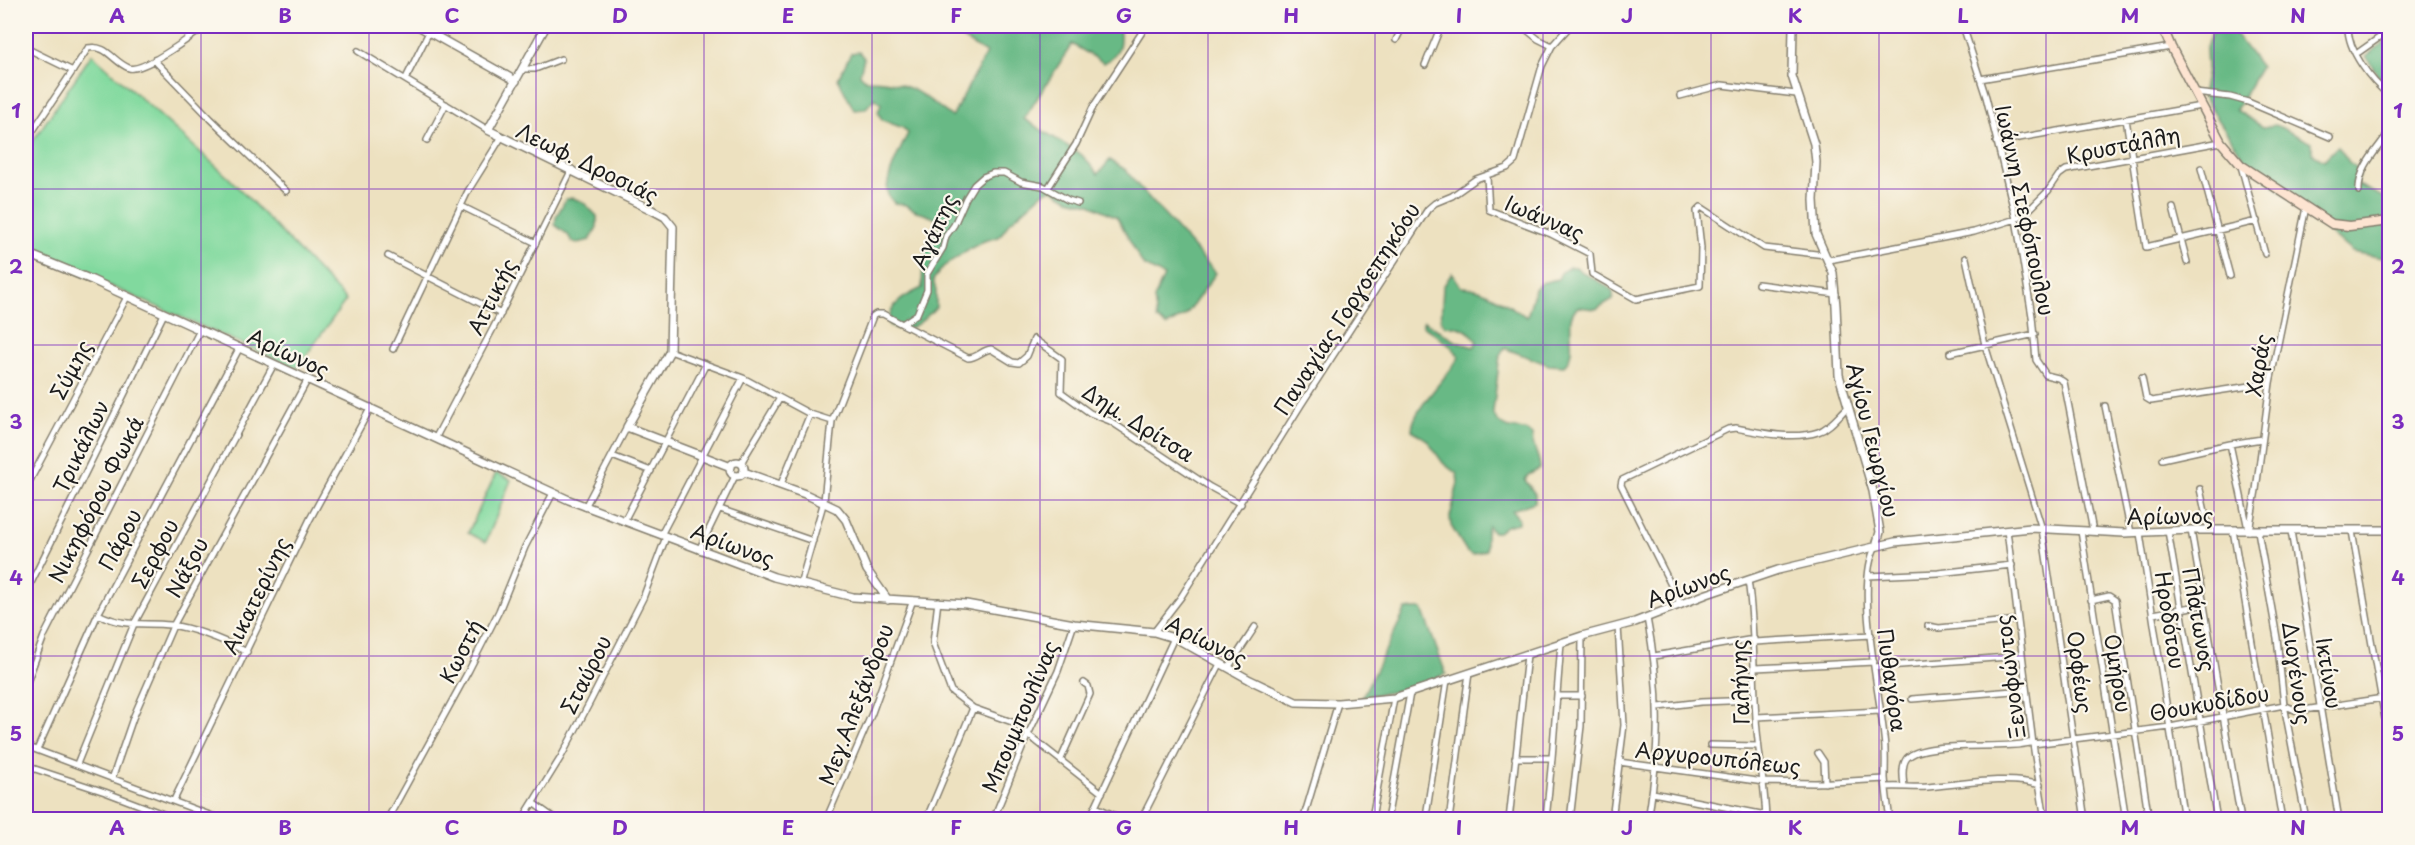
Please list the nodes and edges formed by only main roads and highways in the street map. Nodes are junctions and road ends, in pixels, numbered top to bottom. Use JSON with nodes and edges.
{"nodes":[{"id":1,"x":2163,"y":26,"type":"edge"},
{"id":2,"x":2390,"y":221,"type":"edge"}],
"edges":[{"from":1,"to":2,"type":"main road"}]}
